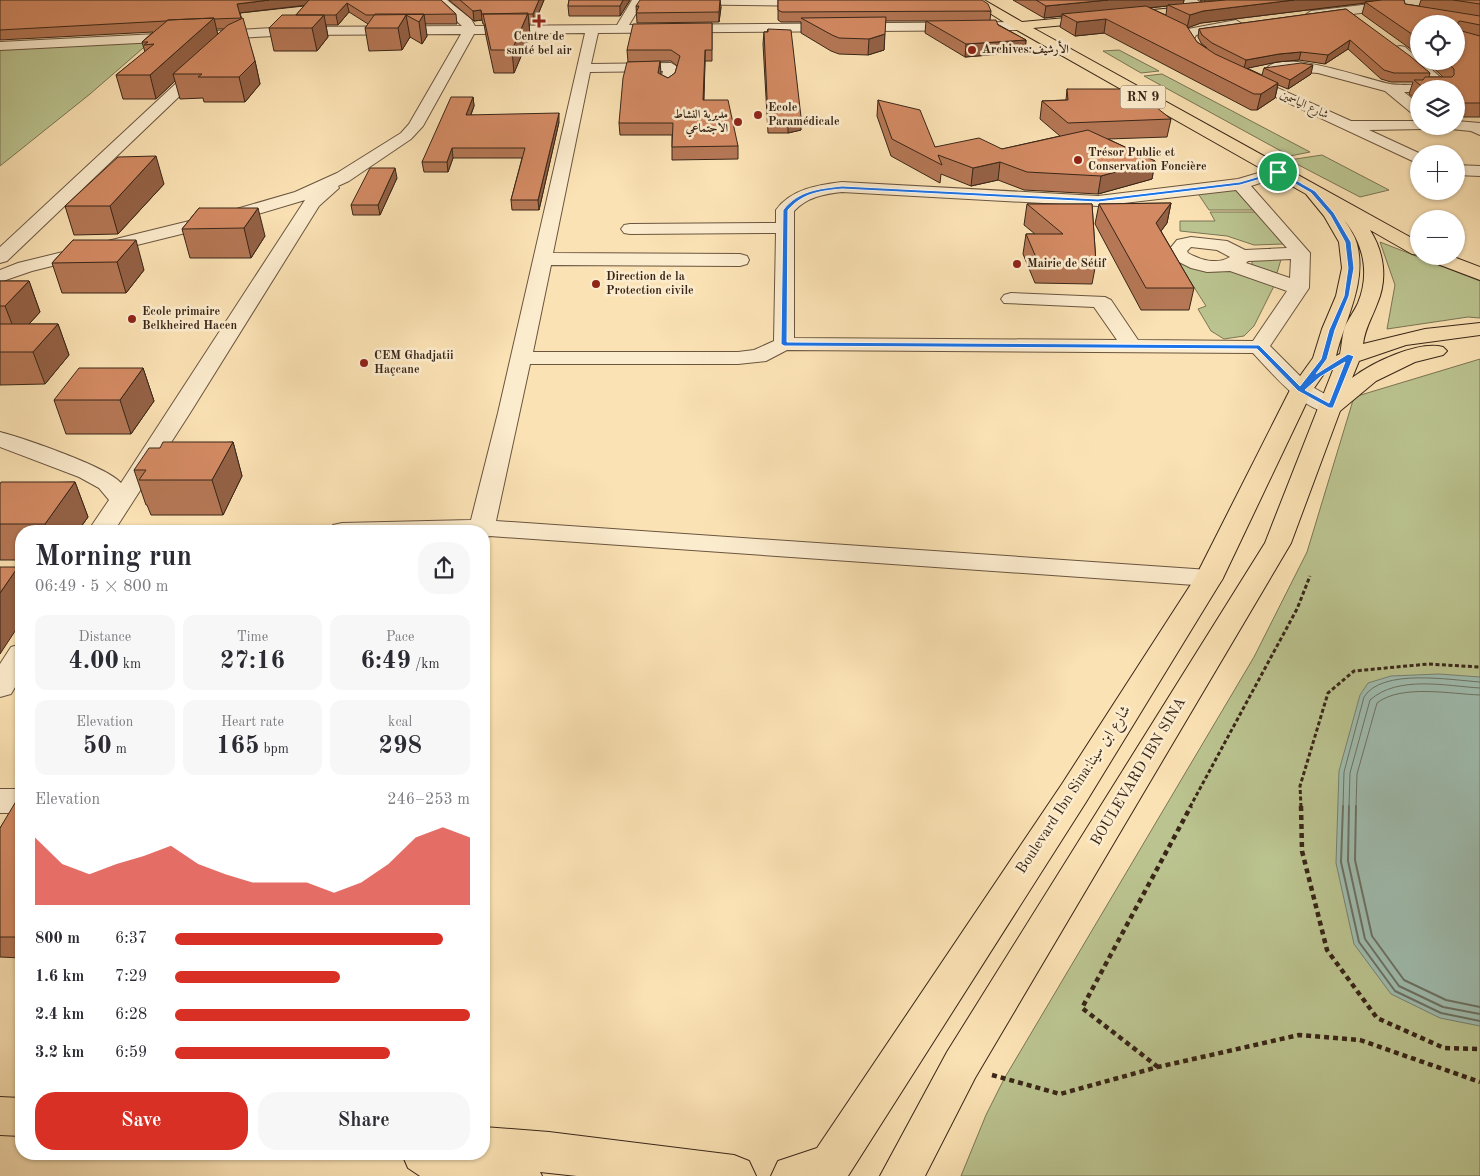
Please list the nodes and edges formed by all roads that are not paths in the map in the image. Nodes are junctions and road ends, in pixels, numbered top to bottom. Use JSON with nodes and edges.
{"nodes":[{"id":1,"x":440,"y":0,"type":"edge"},
{"id":2,"x":638,"y":0,"type":"edge"},
{"id":3,"x":659,"y":0,"type":"edge"},
{"id":4,"x":680,"y":0,"type":"edge"},
{"id":5,"x":975,"y":0,"type":"edge"},
{"id":6,"x":994,"y":0,"type":"edge"},
{"id":7,"x":1436,"y":0,"type":"edge"},
{"id":8,"x":1444,"y":1,"type":"edge"},
{"id":9,"x":1192,"y":2,"type":"edge"},
{"id":10,"x":1383,"y":7,"type":"junction"},
{"id":11,"x":819,"y":10,"type":"edge"},
{"id":12,"x":860,"y":10,"type":"edge"},
{"id":13,"x":745,"y":12,"type":"edge"},
{"id":14,"x":917,"y":12,"type":"edge"},
{"id":15,"x":1422,"y":13,"type":"edge"},
{"id":16,"x":1143,"y":14,"type":"junction"},
{"id":17,"x":1298,"y":17,"type":"edge"},
{"id":18,"x":1024,"y":23,"type":"junction"},
{"id":19,"x":1250,"y":23,"type":"edge"},
{"id":20,"x":941,"y":26,"type":"junction"},
{"id":21,"x":863,"y":27,"type":"junction"},
{"id":22,"x":470,"y":29,"type":"junction"},
{"id":23,"x":673,"y":29,"type":"junction"},
{"id":24,"x":592,"y":30,"type":"junction"},
{"id":25,"x":620,"y":30,"type":"junction"},
{"id":26,"x":70,"y":32,"type":"edge"},
{"id":27,"x":251,"y":32,"type":"junction"},
{"id":28,"x":1189,"y":36,"type":"junction"},
{"id":29,"x":61,"y":44,"type":"junction"},
{"id":30,"x":1392,"y":44,"type":"edge"},
{"id":31,"x":0,"y":46,"type":"edge"},
{"id":32,"x":1197,"y":50,"type":"edge"},
{"id":33,"x":1410,"y":55,"type":"edge"},
{"id":34,"x":584,"y":68,"type":"junction"},
{"id":35,"x":1226,"y":68,"type":"edge"},
{"id":36,"x":1427,"y":70,"type":"edge"},
{"id":37,"x":1241,"y":76,"type":"junction"},
{"id":38,"x":667,"y":84,"type":"edge"},
{"id":39,"x":1390,"y":88,"type":"junction"},
{"id":40,"x":1410,"y":105,"type":"edge"},
{"id":41,"x":1348,"y":125,"type":"junction"},
{"id":42,"x":1410,"y":126,"type":"edge"},
{"id":43,"x":1465,"y":126,"type":"edge"},
{"id":44,"x":1480,"y":130,"type":"edge"},
{"id":45,"x":1410,"y":156,"type":"edge"},
{"id":46,"x":1465,"y":170,"type":"edge"},
{"id":47,"x":1480,"y":171,"type":"edge"},
{"id":48,"x":1278,"y":172,"type":"junction"},
{"id":49,"x":344,"y":177,"type":"junction"},
{"id":50,"x":1240,"y":184,"type":"junction"},
{"id":51,"x":1322,"y":192,"type":"junction"},
{"id":52,"x":1345,"y":210,"type":"junction"},
{"id":53,"x":785,"y":228,"type":"junction"},
{"id":54,"x":630,"y":229,"type":"dead end"},
{"id":55,"x":1410,"y":233,"type":"edge"},
{"id":56,"x":1410,"y":245,"type":"edge"},
{"id":57,"x":1301,"y":253,"type":"junction"},
{"id":58,"x":0,"y":257,"type":"edge"},
{"id":59,"x":1465,"y":257,"type":"edge"},
{"id":60,"x":543,"y":259,"type":"junction"},
{"id":61,"x":740,"y":260,"type":"dead end"},
{"id":62,"x":1480,"y":263,"type":"edge"},
{"id":63,"x":1457,"y":265,"type":"edge"},
{"id":64,"x":1480,"y":274,"type":"edge"},
{"id":65,"x":0,"y":276,"type":"edge"},
{"id":66,"x":1299,"y":288,"type":"junction"},
{"id":67,"x":1011,"y":299,"type":"dead end"},
{"id":68,"x":1480,"y":329,"type":"edge"},
{"id":69,"x":784,"y":344,"type":"junction"},
{"id":70,"x":1480,"y":345,"type":"edge"},
{"id":71,"x":1131,"y":346,"type":"junction"},
{"id":72,"x":1259,"y":347,"type":"junction"},
{"id":73,"x":1350,"y":356,"type":"junction"},
{"id":74,"x":521,"y":358,"type":"junction"},
{"id":75,"x":1301,"y":390,"type":"junction"},
{"id":76,"x":1331,"y":406,"type":"junction"},
{"id":77,"x":0,"y":439,"type":"edge"},
{"id":78,"x":122,"y":500,"type":"junction"},
{"id":79,"x":105,"y":525,"type":"edge"},
{"id":80,"x":483,"y":525,"type":"edge"},
{"id":81,"x":490,"y":531,"type":"edge"},
{"id":82,"x":1209,"y":578,"type":"junction"},
{"id":83,"x":15,"y":663,"type":"edge"},
{"id":84,"x":0,"y":686,"type":"edge"},
{"id":85,"x":0,"y":801,"type":"edge"},
{"id":86,"x":15,"y":801,"type":"edge"},
{"id":87,"x":0,"y":1116,"type":"edge"},
{"id":88,"x":15,"y":1117,"type":"edge"},
{"id":89,"x":490,"y":1148,"type":"edge"},
{"id":90,"x":433,"y":1160,"type":"edge"},
{"id":91,"x":472,"y":1160,"type":"edge"},
{"id":92,"x":816,"y":1172,"type":"edge"},
{"id":93,"x":460,"y":1176,"type":"edge"},
{"id":94,"x":520,"y":1176,"type":"edge"},
{"id":95,"x":734,"y":1176,"type":"edge"},
{"id":96,"x":902,"y":1176,"type":"edge"}],
"edges":[{"from":1,"to":22,"type":"street"},
{"from":2,"to":25,"type":"street"},
{"from":3,"to":4,"type":"street"},
{"from":4,"to":13,"type":"street"},
{"from":4,"to":23,"type":"street"},
{"from":5,"to":18,"type":"main road","number":"RN 9"},
{"from":6,"to":18,"type":"main road"},
{"from":7,"to":8,"type":"street"},
{"from":7,"to":10,"type":"street"},
{"from":9,"to":16,"type":"main road"},
{"from":9,"to":18,"type":"main road"},
{"from":10,"to":15,"type":"street"},
{"from":10,"to":17,"type":"street"},
{"from":11,"to":13,"type":"street"},
{"from":11,"to":13,"type":"street"},
{"from":11,"to":21,"type":"street"},
{"from":12,"to":21,"type":"street"},
{"from":13,"to":23,"type":"street"},
{"from":14,"to":20,"type":"street"},
{"from":16,"to":18,"type":"main road"},
{"from":16,"to":28,"type":"street"},
{"from":18,"to":20,"type":"street"},
{"from":18,"to":48,"type":"main road","number":"RN 9"},
{"from":18,"to":51,"type":"main road","number":"RN 9"},
{"from":19,"to":28,"type":"street"},
{"from":20,"to":21,"type":"street"},
{"from":22,"to":24,"type":"street"},
{"from":22,"to":27,"type":"street"},
{"from":22,"to":49,"type":"street"},
{"from":23,"to":25,"type":"street"},
{"from":24,"to":25,"type":"street"},
{"from":24,"to":34,"type":"street"},
{"from":26,"to":29,"type":"street"},
{"from":27,"to":29,"type":"street"},
{"from":27,"to":58,"type":"street"},
{"from":28,"to":32,"type":"street"},
{"from":29,"to":31,"type":"street"},
{"from":30,"to":33,"type":"street"},
{"from":34,"to":38,"type":"street"},
{"from":34,"to":60,"type":"street"},
{"from":35,"to":37,"type":"street","name":"شارع الياسمين"},
{"from":36,"to":39,"type":"street"},
{"from":37,"to":39,"type":"street"},
{"from":37,"to":41,"type":"street","name":"شارع الياسمين"},
{"from":39,"to":40,"type":"street"},
{"from":41,"to":42,"type":"street"},
{"from":41,"to":45,"type":"street","name":"شارع الياسمين"},
{"from":43,"to":44,"type":"street"},
{"from":46,"to":47,"type":"street"},
{"from":48,"to":50,"type":"street"},
{"from":48,"to":51,"type":"main road","number":"RN 9"},
{"from":49,"to":65,"type":"street"},
{"from":49,"to":78,"type":"street"},
{"from":50,"to":53,"type":"street"},
{"from":50,"to":57,"type":"street"},
{"from":51,"to":52,"type":"main road","name":"BOULEVARD IBN SINA"},
{"from":51,"to":55,"type":"main road","number":"RN 9"},
{"from":51,"to":75,"type":"main road"},
{"from":52,"to":56,"type":"main road"},
{"from":52,"to":73,"type":"main road","name":"BOULEVARD IBN SINA"},
{"from":53,"to":54,"type":"street"},
{"from":53,"to":69,"type":"street"},
{"from":57,"to":66,"type":"street"},
{"from":57,"to":66,"type":"street"},
{"from":59,"to":62,"type":"main road"},
{"from":60,"to":61,"type":"street"},
{"from":60,"to":74,"type":"street"},
{"from":63,"to":64,"type":"main road"},
{"from":66,"to":72,"type":"street"},
{"from":67,"to":71,"type":"street"},
{"from":68,"to":73,"type":"main road"},
{"from":69,"to":71,"type":"street"},
{"from":69,"to":74,"type":"street"},
{"from":70,"to":76,"type":"main road"},
{"from":71,"to":72,"type":"street"},
{"from":72,"to":75,"type":"street"},
{"from":73,"to":75,"type":"main road"},
{"from":73,"to":76,"type":"main road","name":"BOULEVARD IBN SINA"},
{"from":74,"to":80,"type":"street"},
{"from":75,"to":76,"type":"street"},
{"from":75,"to":82,"type":"main road","name":"Boulevard Ibn Sina:شارع ابن سينا"},
{"from":76,"to":96,"type":"main road","name":"BOULEVARD IBN SINA"},
{"from":77,"to":78,"type":"street"},
{"from":78,"to":79,"type":"street"},
{"from":81,"to":82,"type":"street"},
{"from":82,"to":92,"type":"main road","name":"Boulevard Ibn Sina:شارع ابن سينا"},
{"from":83,"to":84,"type":"street"},
{"from":85,"to":86,"type":"street"},
{"from":87,"to":88,"type":"main road"},
{"from":89,"to":95,"type":"main road"},
{"from":90,"to":93,"type":"main road"},
{"from":91,"to":94,"type":"main road"}]}
